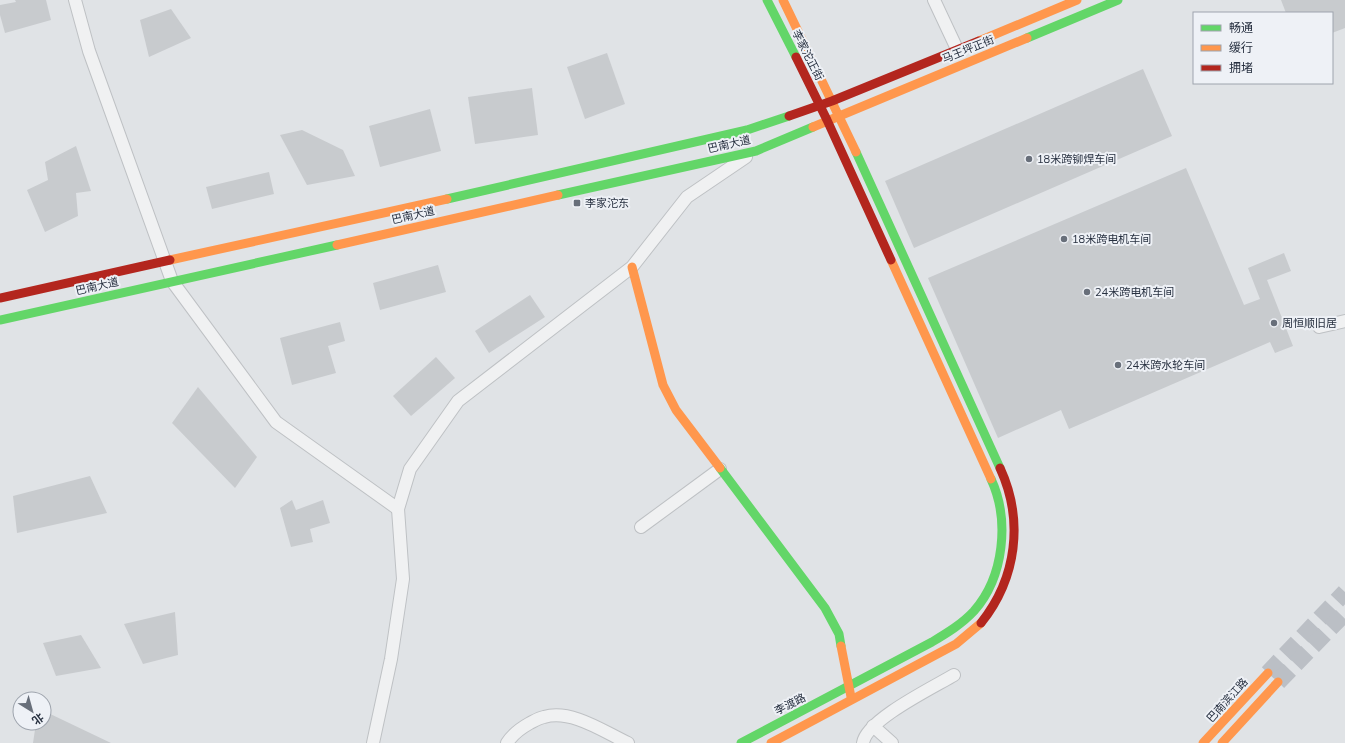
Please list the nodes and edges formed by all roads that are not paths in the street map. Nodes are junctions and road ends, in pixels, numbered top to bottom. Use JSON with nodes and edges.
{"nodes":[{"id":1,"x":75,"y":0,"type":"edge"},
{"id":2,"x":767,"y":0,"type":"edge"},
{"id":3,"x":783,"y":0,"type":"edge"},
{"id":4,"x":934,"y":0,"type":"edge"},
{"id":5,"x":1077,"y":0,"type":"edge"},
{"id":6,"x":1118,"y":0,"type":"edge"},
{"id":7,"x":957,"y":49,"type":"junction"},
{"id":8,"x":832,"y":101,"type":"junction"},
{"id":9,"x":820,"y":106,"type":"junction"},
{"id":10,"x":839,"y":115,"type":"junction"},
{"id":11,"x":827,"y":120,"type":"junction"},
{"id":12,"x":756,"y":151,"type":"junction"},
{"id":13,"x":164,"y":260,"type":"junction"},
{"id":14,"x":632,"y":267,"type":"junction"},
{"id":15,"x":172,"y":281,"type":"junction"},
{"id":16,"x":0,"y":298,"type":"edge"},
{"id":17,"x":0,"y":320,"type":"edge"},
{"id":18,"x":1345,"y":321,"type":"edge"},
{"id":19,"x":1320,"y":327,"type":"dead end"},
{"id":20,"x":720,"y":469,"type":"junction"},
{"id":21,"x":398,"y":509,"type":"junction"},
{"id":22,"x":641,"y":527,"type":"dead end"},
{"id":23,"x":1268,"y":673,"type":"tunnel mouth"},
{"id":24,"x":954,"y":675,"type":"dead end"},
{"id":25,"x":1278,"y":682,"type":"tunnel mouth"},
{"id":26,"x":850,"y":687,"type":"junction"},
{"id":27,"x":852,"y":701,"type":"junction"},
{"id":28,"x":873,"y":726,"type":"junction"},
{"id":29,"x":373,"y":743,"type":"edge"},
{"id":30,"x":507,"y":743,"type":"edge"},
{"id":31,"x":628,"y":743,"type":"edge"},
{"id":32,"x":741,"y":743,"type":"edge"},
{"id":33,"x":771,"y":743,"type":"edge"},
{"id":34,"x":863,"y":743,"type":"edge"},
{"id":35,"x":892,"y":743,"type":"edge"},
{"id":36,"x":1203,"y":743,"type":"edge"},
{"id":37,"x":1222,"y":743,"type":"edge"}],
"edges":[{"from":1,"to":13,"type":"street"},
{"from":2,"to":9,"type":"main road","name":"李家沱正街"},
{"from":3,"to":8,"type":"main road","name":"李家沱正街"},
{"from":4,"to":7,"type":"street"},
{"from":5,"to":7,"type":"main road","name":"马王坪正街"},
{"from":6,"to":10,"type":"main road","name":"马王坪正街"},
{"from":7,"to":8,"type":"main road","name":"马王坪正街"},
{"from":8,"to":9,"type":"main road","name":"马王坪正街"},
{"from":8,"to":10,"type":"main road","name":"李家沱正街"},
{"from":9,"to":11,"type":"main road","name":"李家沱正街"},
{"from":9,"to":13,"type":"main road","name":"巴南大道"},
{"from":10,"to":11,"type":"main road","name":"马王坪正街"},
{"from":10,"to":27,"type":"main road","name":"李家沱正街"},
{"from":11,"to":12,"type":"main road","name":"巴南大道"},
{"from":11,"to":26,"type":"main road","name":"李渡路"},
{"from":12,"to":14,"type":"street"},
{"from":12,"to":15,"type":"main road","name":"巴南大道"},
{"from":13,"to":15,"type":"street"},
{"from":13,"to":16,"type":"main road","name":"巴南大道"},
{"from":14,"to":20,"type":"main road"},
{"from":14,"to":21,"type":"street"},
{"from":15,"to":17,"type":"main road","name":"巴南大道"},
{"from":15,"to":21,"type":"street"},
{"from":18,"to":19,"type":"street"},
{"from":20,"to":22,"type":"street"},
{"from":20,"to":26,"type":"main road"},
{"from":21,"to":29,"type":"street"},
{"from":23,"to":36,"type":"main road","name":"巴南滨江路"},
{"from":24,"to":28,"type":"street"},
{"from":25,"to":37,"type":"main road"},
{"from":26,"to":27,"type":"main road"},
{"from":26,"to":32,"type":"main road","name":"李渡路"},
{"from":27,"to":33,"type":"main road"},
{"from":28,"to":34,"type":"street"},
{"from":28,"to":35,"type":"street"},
{"from":30,"to":31,"type":"street"}]}
